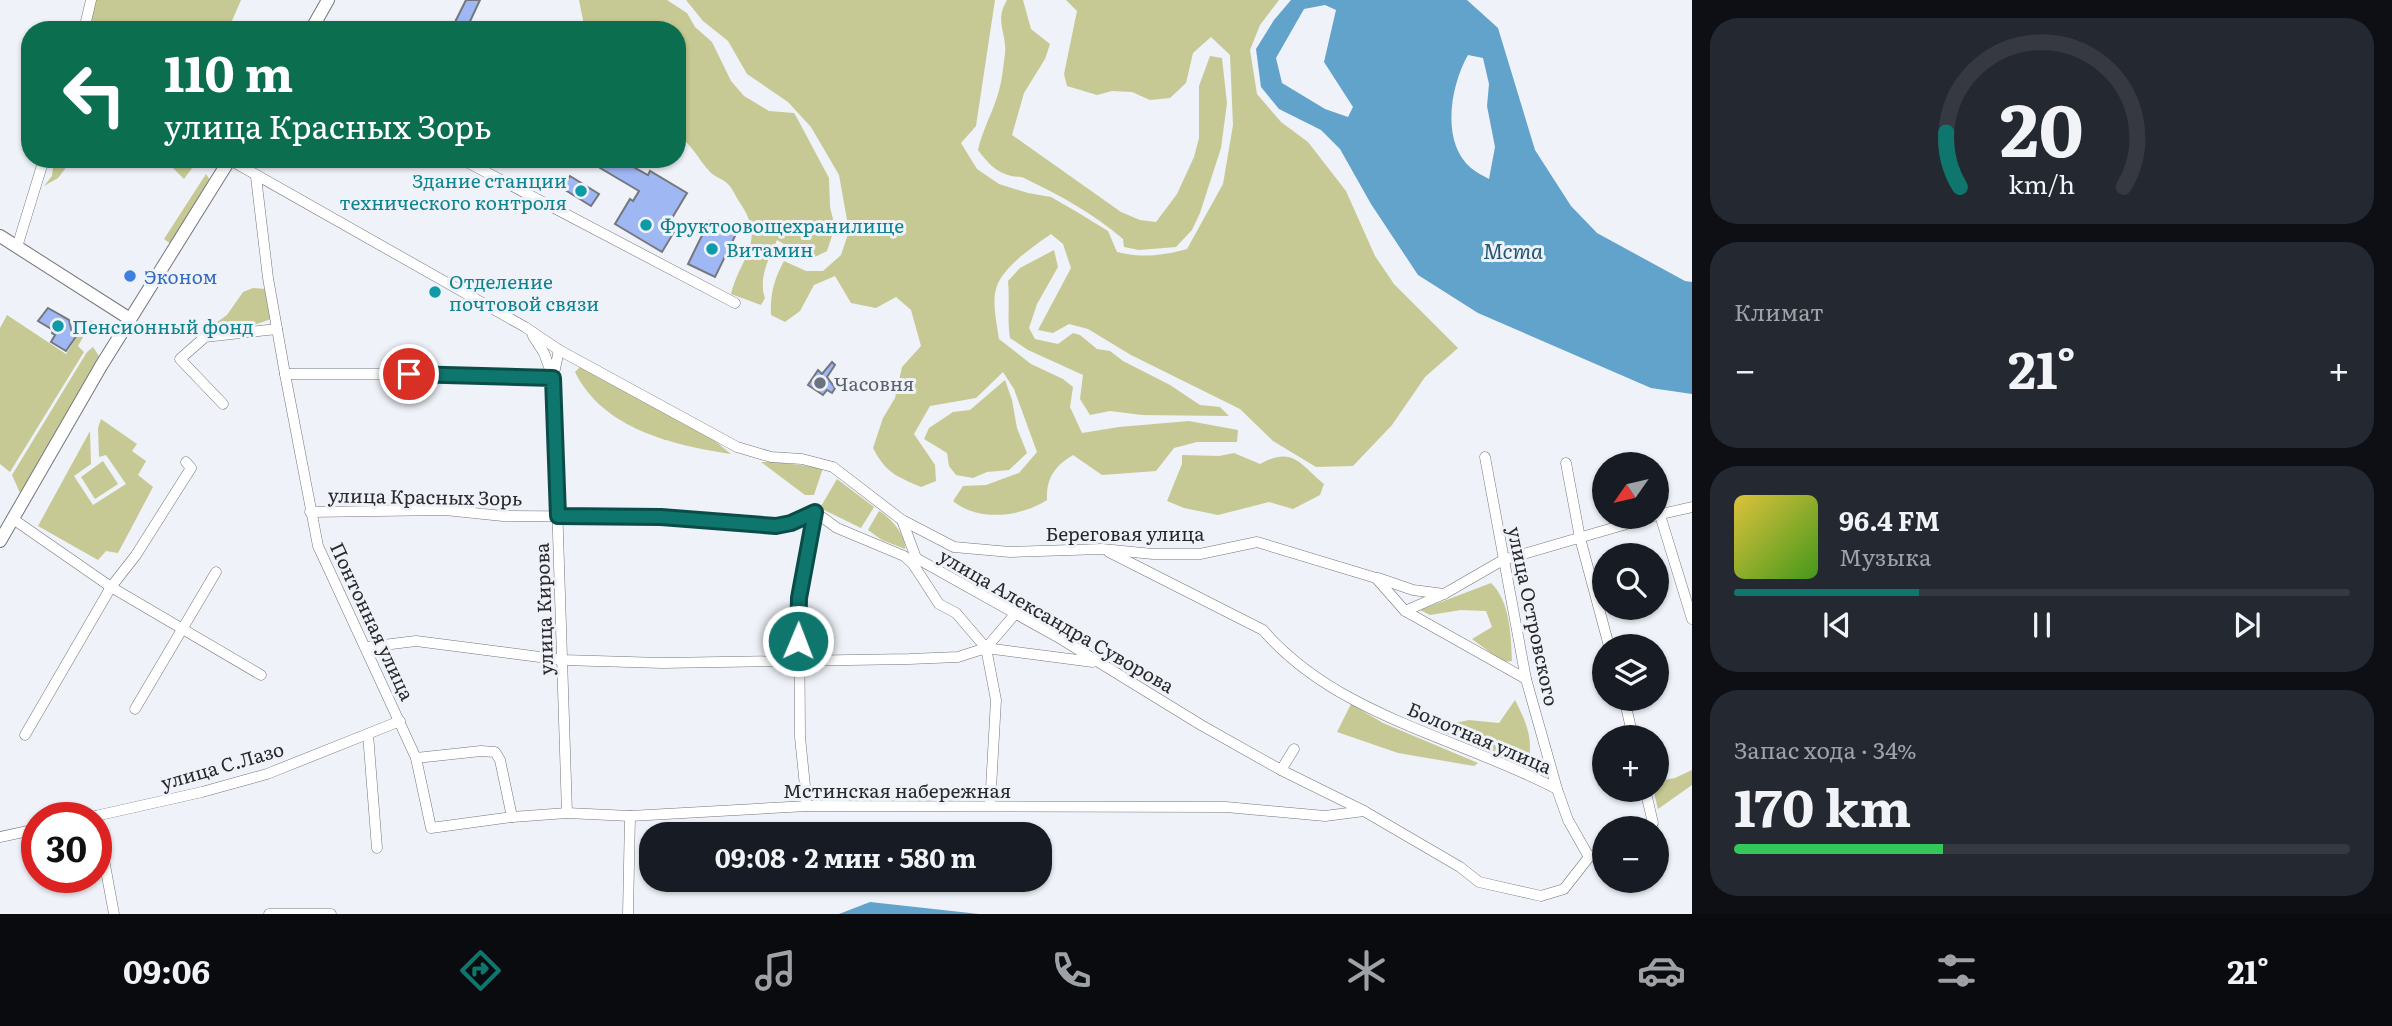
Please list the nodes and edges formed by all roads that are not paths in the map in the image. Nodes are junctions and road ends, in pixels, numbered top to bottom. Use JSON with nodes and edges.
{"nodes":[{"id":1,"x":91,"y":0,"type":"edge"},
{"id":2,"x":328,"y":0,"type":"edge"},
{"id":3,"x":86,"y":21,"type":"edge"},
{"id":4,"x":316,"y":21,"type":"edge"},
{"id":5,"x":41,"y":168,"type":"edge"},
{"id":6,"x":225,"y":168,"type":"edge"},
{"id":7,"x":242,"y":168,"type":"edge"},
{"id":8,"x":478,"y":168,"type":"edge"},
{"id":9,"x":256,"y":177,"type":"junction"},
{"id":10,"x":0,"y":236,"type":"edge"},
{"id":11,"x":17,"y":247,"type":"junction"},
{"id":12,"x":735,"y":303,"type":"dead end"},
{"id":13,"x":130,"y":319,"type":"junction"},
{"id":14,"x":525,"y":327,"type":"junction"},
{"id":15,"x":277,"y":329,"type":"junction"},
{"id":16,"x":559,"y":350,"type":"junction"},
{"id":17,"x":285,"y":374,"type":"junction"},
{"id":18,"x":553,"y":378,"type":"junction"},
{"id":19,"x":223,"y":404,"type":"dead end"},
{"id":20,"x":1485,"y":457,"type":"dead end"},
{"id":21,"x":186,"y":462,"type":"dead end"},
{"id":22,"x":1566,"y":463,"type":"dead end"},
{"id":23,"x":1692,"y":507,"type":"edge"},
{"id":24,"x":310,"y":512,"type":"junction"},
{"id":25,"x":815,"y":512,"type":"junction"},
{"id":26,"x":1670,"y":512,"type":"edge"},
{"id":27,"x":558,"y":516,"type":"junction"},
{"id":28,"x":13,"y":519,"type":"junction"},
{"id":29,"x":902,"y":520,"type":"junction"},
{"id":30,"x":1610,"y":529,"type":"edge"},
{"id":31,"x":1662,"y":529,"type":"edge"},
{"id":32,"x":1580,"y":538,"type":"junction"},
{"id":33,"x":0,"y":541,"type":"edge"},
{"id":34,"x":1102,"y":549,"type":"junction"},
{"id":35,"x":1503,"y":561,"type":"junction"},
{"id":36,"x":216,"y":572,"type":"dead end"},
{"id":37,"x":1376,"y":578,"type":"junction"},
{"id":38,"x":111,"y":587,"type":"junction"},
{"id":39,"x":1444,"y":594,"type":"junction"},
{"id":40,"x":1405,"y":611,"type":"junction"},
{"id":41,"x":1016,"y":613,"type":"junction"},
{"id":42,"x":1692,"y":619,"type":"edge"},
{"id":43,"x":182,"y":626,"type":"junction"},
{"id":44,"x":1606,"y":634,"type":"edge"},
{"id":45,"x":367,"y":648,"type":"junction"},
{"id":46,"x":986,"y":648,"type":"junction"},
{"id":47,"x":563,"y":660,"type":"junction"},
{"id":48,"x":798,"y":662,"type":"junction"},
{"id":49,"x":1100,"y":662,"type":"junction"},
{"id":50,"x":261,"y":675,"type":"dead end"},
{"id":51,"x":1525,"y":679,"type":"junction"},
{"id":52,"x":135,"y":709,"type":"dead end"},
{"id":53,"x":400,"y":721,"type":"junction"},
{"id":54,"x":368,"y":734,"type":"junction"},
{"id":55,"x":25,"y":735,"type":"dead end"},
{"id":56,"x":1294,"y":749,"type":"dead end"},
{"id":57,"x":416,"y":758,"type":"junction"},
{"id":58,"x":1281,"y":770,"type":"junction"},
{"id":59,"x":1556,"y":789,"type":"junction"},
{"id":60,"x":807,"y":806,"type":"junction"},
{"id":61,"x":990,"y":806,"type":"junction"},
{"id":62,"x":1364,"y":811,"type":"junction"},
{"id":63,"x":112,"y":813,"type":"edge"},
{"id":64,"x":567,"y":813,"type":"junction"},
{"id":65,"x":629,"y":816,"type":"junction"},
{"id":66,"x":512,"y":817,"type":"junction"},
{"id":67,"x":431,"y":828,"type":"joint"},
{"id":68,"x":21,"y":832,"type":"edge"},
{"id":69,"x":0,"y":837,"type":"edge"},
{"id":70,"x":377,"y":848,"type":"dead end"},
{"id":71,"x":1592,"y":856,"type":"edge"},
{"id":72,"x":1589,"y":857,"type":"junction"},
{"id":73,"x":109,"y":893,"type":"edge"},
{"id":74,"x":114,"y":914,"type":"edge"},
{"id":75,"x":269,"y":914,"type":"edge"},
{"id":76,"x":331,"y":914,"type":"edge"},
{"id":77,"x":628,"y":914,"type":"edge"}],
"edges":[{"from":1,"to":3,"type":"street"},
{"from":2,"to":4,"type":"main road"},
{"from":5,"to":11,"type":"street"},
{"from":6,"to":13,"type":"main road"},
{"from":7,"to":9,"type":"street"},
{"from":8,"to":12,"type":"street"},
{"from":9,"to":14,"type":"street"},
{"from":9,"to":15,"type":"street","name":"Понтонная улица"},
{"from":10,"to":11,"type":"main road"},
{"from":11,"to":13,"type":"main road"},
{"from":13,"to":28,"type":"main road"},
{"from":14,"to":16,"type":"street"},
{"from":14,"to":18,"type":"street","name":"улица Кирова"},
{"from":15,"to":17,"type":"street","name":"Понтонная улица"},
{"from":15,"to":19,"type":"street"},
{"from":16,"to":18,"type":"street"},
{"from":16,"to":29,"type":"street"},
{"from":17,"to":18,"type":"street"},
{"from":17,"to":24,"type":"street","name":"Понтонная улица"},
{"from":18,"to":27,"type":"street","name":"улица Кирова"},
{"from":20,"to":35,"type":"street","name":"улица Островского"},
{"from":21,"to":38,"type":"street"},
{"from":22,"to":32,"type":"street"},
{"from":23,"to":26,"type":"street"},
{"from":24,"to":27,"type":"street","name":"улица Красных Зорь"},
{"from":24,"to":45,"type":"street","name":"Понтонная улица"},
{"from":25,"to":27,"type":"street","name":"улица Красных Зорь"},
{"from":25,"to":46,"type":"street"},
{"from":25,"to":48,"type":"street"},
{"from":27,"to":47,"type":"street","name":"улица Кирова"},
{"from":28,"to":33,"type":"main road"},
{"from":28,"to":38,"type":"street"},
{"from":29,"to":34,"type":"street","name":"Береговая улица"},
{"from":29,"to":41,"type":"street","name":"улица Александра Суворова"},
{"from":30,"to":32,"type":"street"},
{"from":31,"to":42,"type":"street"},
{"from":32,"to":35,"type":"street"},
{"from":32,"to":44,"type":"street"},
{"from":34,"to":37,"type":"street","name":"Береговая улица"},
{"from":34,"to":59,"type":"street","name":"Болотная улица"},
{"from":35,"to":39,"type":"street"},
{"from":35,"to":51,"type":"street","name":"улица Островского"},
{"from":36,"to":43,"type":"street"},
{"from":37,"to":39,"type":"street","name":"Береговая улица"},
{"from":37,"to":40,"type":"street"},
{"from":38,"to":43,"type":"street"},
{"from":38,"to":55,"type":"street"},
{"from":39,"to":40,"type":"street"},
{"from":40,"to":51,"type":"street"},
{"from":41,"to":46,"type":"street"},
{"from":41,"to":49,"type":"street","name":"улица Александра Суворова"},
{"from":43,"to":50,"type":"street"},
{"from":43,"to":52,"type":"street"},
{"from":45,"to":47,"type":"street"},
{"from":45,"to":53,"type":"street","name":"Понтонная улица"},
{"from":46,"to":48,"type":"street"},
{"from":46,"to":49,"type":"street"},
{"from":46,"to":61,"type":"street"},
{"from":47,"to":48,"type":"street"},
{"from":47,"to":64,"type":"street","name":"улица Кирова"},
{"from":48,"to":60,"type":"street"},
{"from":49,"to":58,"type":"street","name":"улица Александра Суворова"},
{"from":51,"to":59,"type":"street","name":"улица Островского"},
{"from":53,"to":54,"type":"street","name":"улица С.Лазо"},
{"from":53,"to":57,"type":"street","name":"Понтонная улица"},
{"from":54,"to":63,"type":"street","name":"улица С.Лазо"},
{"from":54,"to":70,"type":"street"},
{"from":56,"to":58,"type":"street"},
{"from":57,"to":66,"type":"street"},
{"from":57,"to":67,"type":"street","name":"Понтонная улица"},
{"from":58,"to":62,"type":"street","name":"улица Александра Суворова"},
{"from":59,"to":72,"type":"street","name":"улица Островского"},
{"from":60,"to":61,"type":"street","name":"Мстинская набережная"},
{"from":60,"to":65,"type":"street","name":"Мстинская набережная"},
{"from":61,"to":62,"type":"street","name":"Мстинская набережная"},
{"from":62,"to":72,"type":"street","name":"улица Александра Суворова"},
{"from":64,"to":65,"type":"street","name":"Мстинская набережная"},
{"from":64,"to":66,"type":"street","name":"Мстинская набережная"},
{"from":65,"to":77,"type":"street"},
{"from":66,"to":67,"type":"street","name":"Мстинская набережная"},
{"from":68,"to":69,"type":"street"},
{"from":71,"to":72,"type":"street"},
{"from":73,"to":74,"type":"street"},
{"from":75,"to":76,"type":"street"}]}
